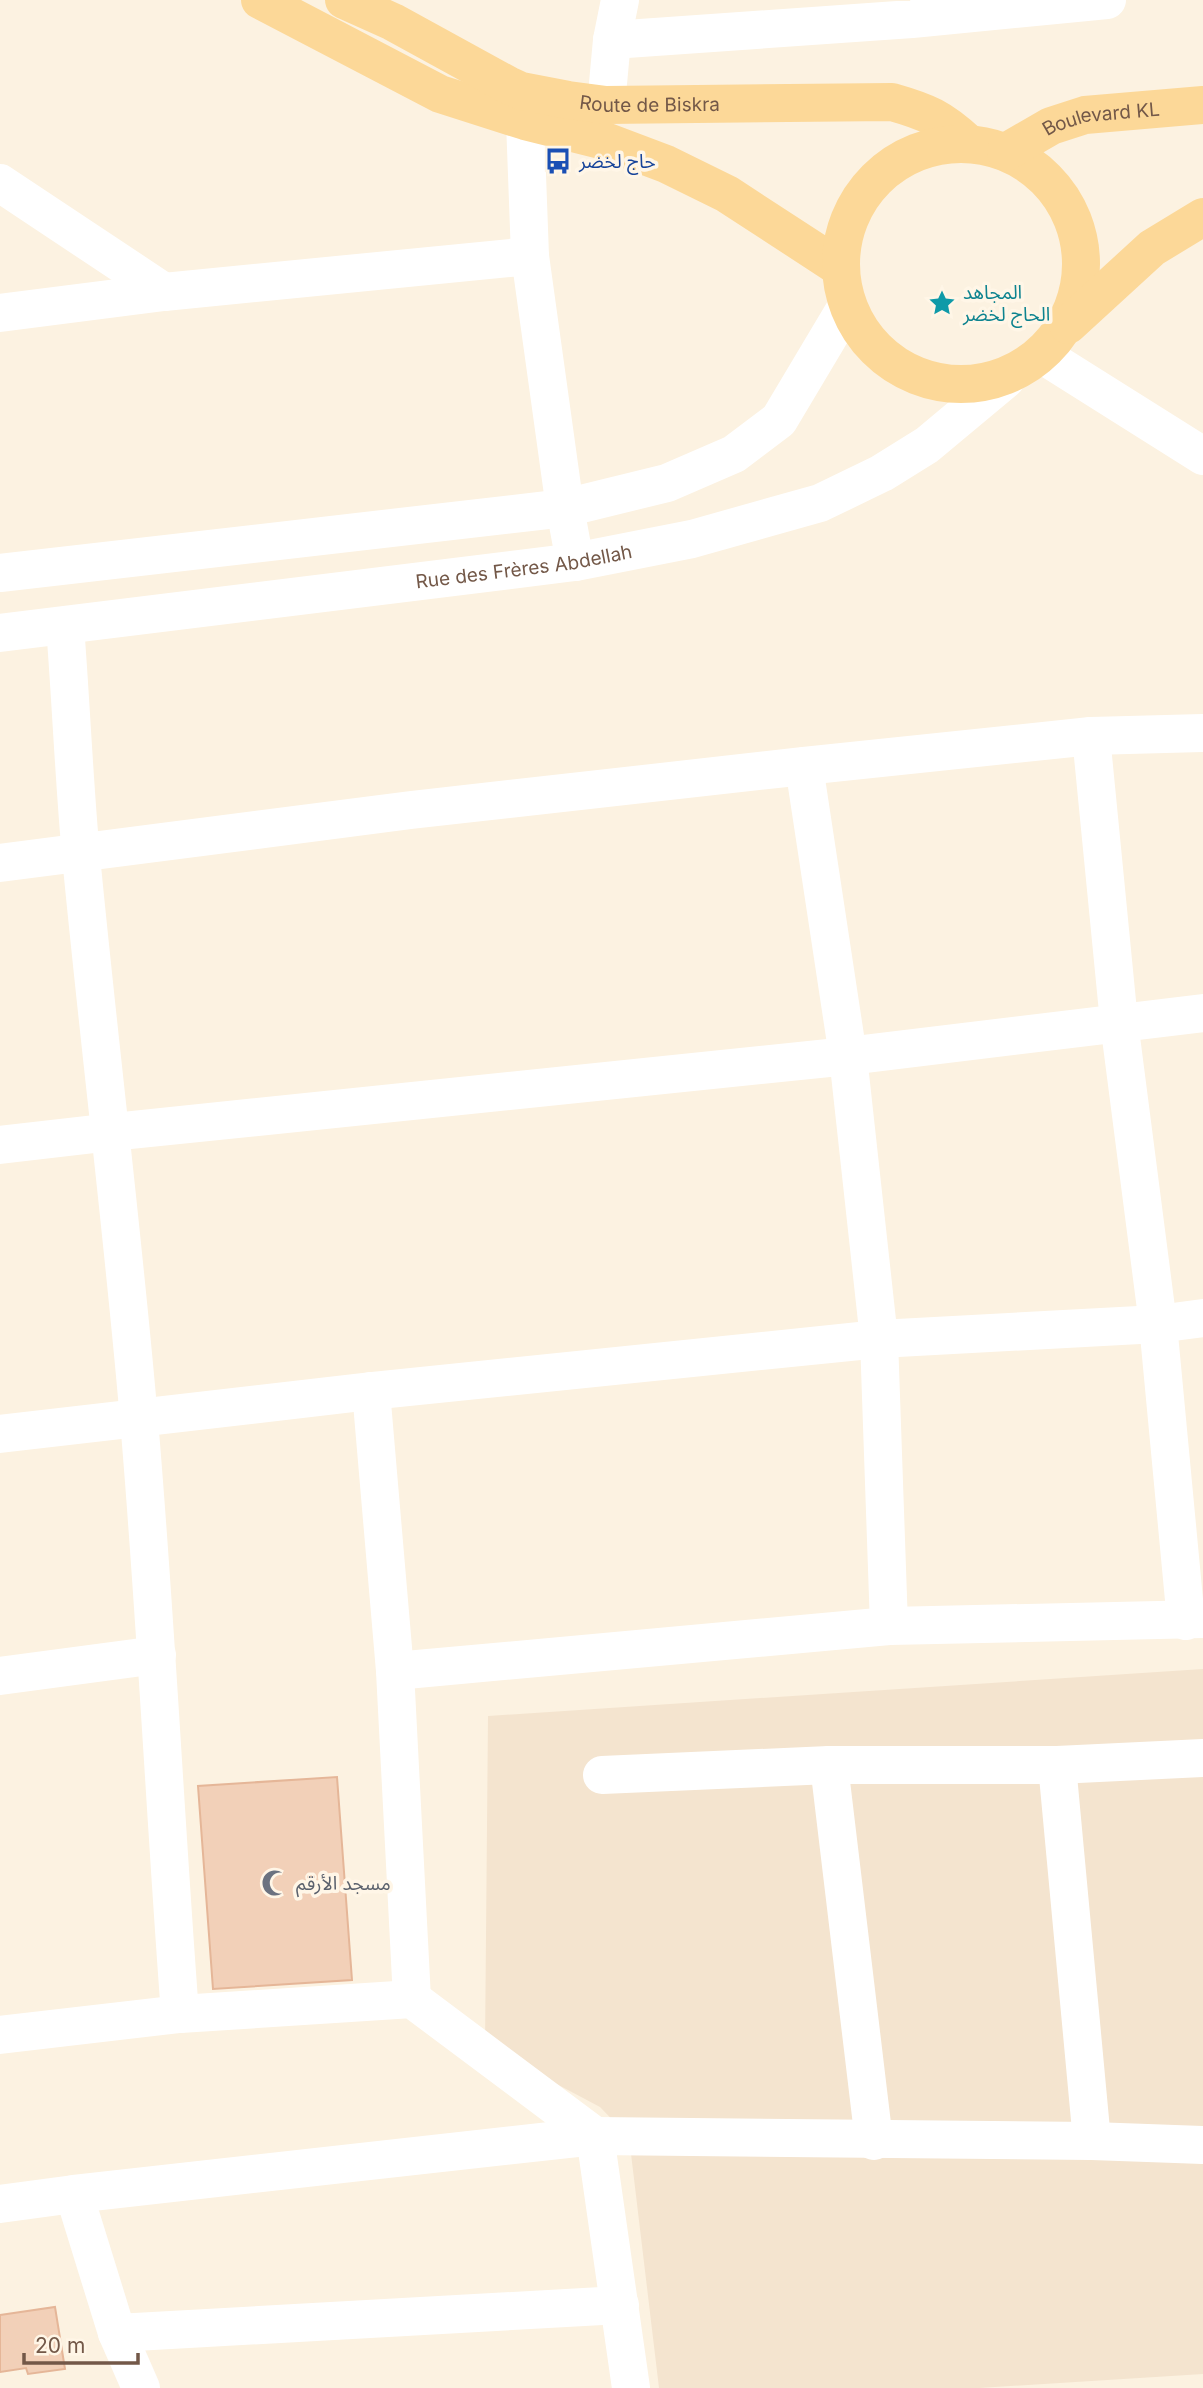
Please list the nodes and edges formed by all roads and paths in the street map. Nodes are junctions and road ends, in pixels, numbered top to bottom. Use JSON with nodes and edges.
{"nodes":[{"id":1,"x":260,"y":0,"type":"edge"},
{"id":2,"x":344,"y":0,"type":"edge"},
{"id":3,"x":620,"y":0,"type":"edge"},
{"id":4,"x":1107,"y":0,"type":"edge"},
{"id":5,"x":914,"y":9,"type":"edge"},
{"id":6,"x":612,"y":40,"type":"junction"},
{"id":7,"x":1203,"y":104,"type":"edge"},
{"id":8,"x":606,"y":105,"type":"junction"},
{"id":9,"x":523,"y":106,"type":"junction"},
{"id":10,"x":968,"y":143,"type":"junction"},
{"id":11,"x":1006,"y":152,"type":"junction"},
{"id":12,"x":0,"y":183,"type":"edge"},
{"id":13,"x":1203,"y":217,"type":"edge"},
{"id":14,"x":530,"y":256,"type":"junction"},
{"id":15,"x":839,"y":267,"type":"junction"},
{"id":16,"x":164,"y":292,"type":"junction"},
{"id":17,"x":848,"y":306,"type":"junction"},
{"id":18,"x":0,"y":313,"type":"edge"},
{"id":19,"x":1050,"y":344,"type":"junction"},
{"id":20,"x":1006,"y":379,"type":"junction"},
{"id":21,"x":1203,"y":456,"type":"edge"},
{"id":22,"x":565,"y":508,"type":"junction"},
{"id":23,"x":575,"y":562,"type":"junction"},
{"id":24,"x":0,"y":573,"type":"edge"},
{"id":25,"x":65,"y":626,"type":"junction"},
{"id":26,"x":0,"y":634,"type":"edge"},
{"id":27,"x":1203,"y":733,"type":"edge"},
{"id":28,"x":1091,"y":736,"type":"junction"},
{"id":29,"x":804,"y":766,"type":"junction"},
{"id":30,"x":81,"y":854,"type":"junction"},
{"id":31,"x":0,"y":863,"type":"edge"},
{"id":32,"x":1203,"y":1013,"type":"edge"},
{"id":33,"x":1119,"y":1023,"type":"junction"},
{"id":34,"x":848,"y":1056,"type":"junction"},
{"id":35,"x":112,"y":1132,"type":"junction"},
{"id":36,"x":0,"y":1145,"type":"edge"},
{"id":37,"x":1203,"y":1318,"type":"edge"},
{"id":38,"x":1158,"y":1324,"type":"junction"},
{"id":39,"x":879,"y":1339,"type":"junction"},
{"id":40,"x":371,"y":1391,"type":"junction"},
{"id":41,"x":139,"y":1419,"type":"junction"},
{"id":42,"x":0,"y":1434,"type":"edge"},
{"id":43,"x":1194,"y":1620,"type":"edge"},
{"id":44,"x":889,"y":1626,"type":"junction"},
{"id":45,"x":157,"y":1655,"type":"junction"},
{"id":46,"x":396,"y":1671,"type":"junction"},
{"id":47,"x":0,"y":1676,"type":"edge"},
{"id":48,"x":1203,"y":1758,"type":"edge"},
{"id":49,"x":829,"y":1765,"type":"junction"},
{"id":50,"x":1057,"y":1766,"type":"junction"},
{"id":51,"x":603,"y":1774,"type":"dead end"},
{"id":52,"x":412,"y":1999,"type":"junction"},
{"id":53,"x":180,"y":2014,"type":"junction"},
{"id":54,"x":0,"y":2035,"type":"edge"},
{"id":55,"x":595,"y":2136,"type":"junction"},
{"id":56,"x":874,"y":2141,"type":"junction"},
{"id":57,"x":1092,"y":2141,"type":"junction"},
{"id":58,"x":1203,"y":2145,"type":"edge"},
{"id":59,"x":74,"y":2194,"type":"junction"},
{"id":60,"x":0,"y":2204,"type":"edge"},
{"id":61,"x":620,"y":2305,"type":"junction"},
{"id":62,"x":117,"y":2333,"type":"junction"},
{"id":63,"x":141,"y":2388,"type":"edge"},
{"id":64,"x":631,"y":2388,"type":"edge"}],
"edges":[{"from":1,"to":9,"type":"main road","name":"Route de Biskra"},
{"from":2,"to":9,"type":"main road","name":"Route de Biskra"},
{"from":3,"to":6,"type":"street"},
{"from":4,"to":5,"type":"street"},
{"from":5,"to":6,"type":"street"},
{"from":6,"to":8,"type":"street"},
{"from":7,"to":11,"type":"main road","name":"Boulevard KL"},
{"from":8,"to":9,"type":"main road","name":"Route de Biskra"},
{"from":8,"to":10,"type":"main road","name":"Route de Biskra"},
{"from":9,"to":14,"type":"street"},
{"from":9,"to":15,"type":"main road","name":"Route de Biskra"},
{"from":10,"to":11,"type":"main road"},
{"from":10,"to":15,"type":"main road"},
{"from":11,"to":19,"type":"main road"},
{"from":12,"to":16,"type":"street"},
{"from":13,"to":19,"type":"main road"},
{"from":14,"to":16,"type":"street"},
{"from":14,"to":22,"type":"street"},
{"from":15,"to":17,"type":"main road"},
{"from":16,"to":18,"type":"street"},
{"from":17,"to":20,"type":"main road"},
{"from":17,"to":22,"type":"street"},
{"from":19,"to":20,"type":"main road"},
{"from":19,"to":21,"type":"street"},
{"from":20,"to":23,"type":"street","name":"Rue des Frères Abdellah"},
{"from":22,"to":23,"type":"street"},
{"from":22,"to":24,"type":"street"},
{"from":23,"to":25,"type":"street","name":"Rue des Frères Abdellah"},
{"from":25,"to":26,"type":"street","name":"Rue des Frères Abdellah"},
{"from":25,"to":30,"type":"street"},
{"from":27,"to":28,"type":"street"},
{"from":28,"to":29,"type":"street"},
{"from":28,"to":33,"type":"street"},
{"from":29,"to":30,"type":"street"},
{"from":29,"to":34,"type":"street"},
{"from":30,"to":31,"type":"street"},
{"from":30,"to":35,"type":"street"},
{"from":32,"to":33,"type":"street"},
{"from":33,"to":34,"type":"street"},
{"from":33,"to":38,"type":"street"},
{"from":34,"to":35,"type":"street"},
{"from":34,"to":39,"type":"street"},
{"from":35,"to":36,"type":"street"},
{"from":35,"to":41,"type":"street"},
{"from":37,"to":38,"type":"street"},
{"from":38,"to":39,"type":"street"},
{"from":38,"to":43,"type":"street"},
{"from":39,"to":40,"type":"street"},
{"from":39,"to":44,"type":"street"},
{"from":40,"to":41,"type":"street"},
{"from":40,"to":46,"type":"street"},
{"from":41,"to":42,"type":"street"},
{"from":41,"to":45,"type":"street"},
{"from":43,"to":44,"type":"street"},
{"from":44,"to":46,"type":"street"},
{"from":45,"to":47,"type":"street"},
{"from":45,"to":53,"type":"street"},
{"from":46,"to":52,"type":"street"},
{"from":48,"to":50,"type":"street"},
{"from":49,"to":50,"type":"street"},
{"from":49,"to":51,"type":"street"},
{"from":49,"to":56,"type":"street"},
{"from":50,"to":57,"type":"street"},
{"from":52,"to":53,"type":"street"},
{"from":52,"to":55,"type":"street"},
{"from":53,"to":54,"type":"street"},
{"from":55,"to":56,"type":"street"},
{"from":55,"to":59,"type":"street"},
{"from":55,"to":61,"type":"street"},
{"from":56,"to":57,"type":"street"},
{"from":57,"to":58,"type":"street"},
{"from":59,"to":60,"type":"street"},
{"from":59,"to":62,"type":"street"},
{"from":61,"to":62,"type":"street"},
{"from":61,"to":64,"type":"street"},
{"from":62,"to":63,"type":"street"}]}
